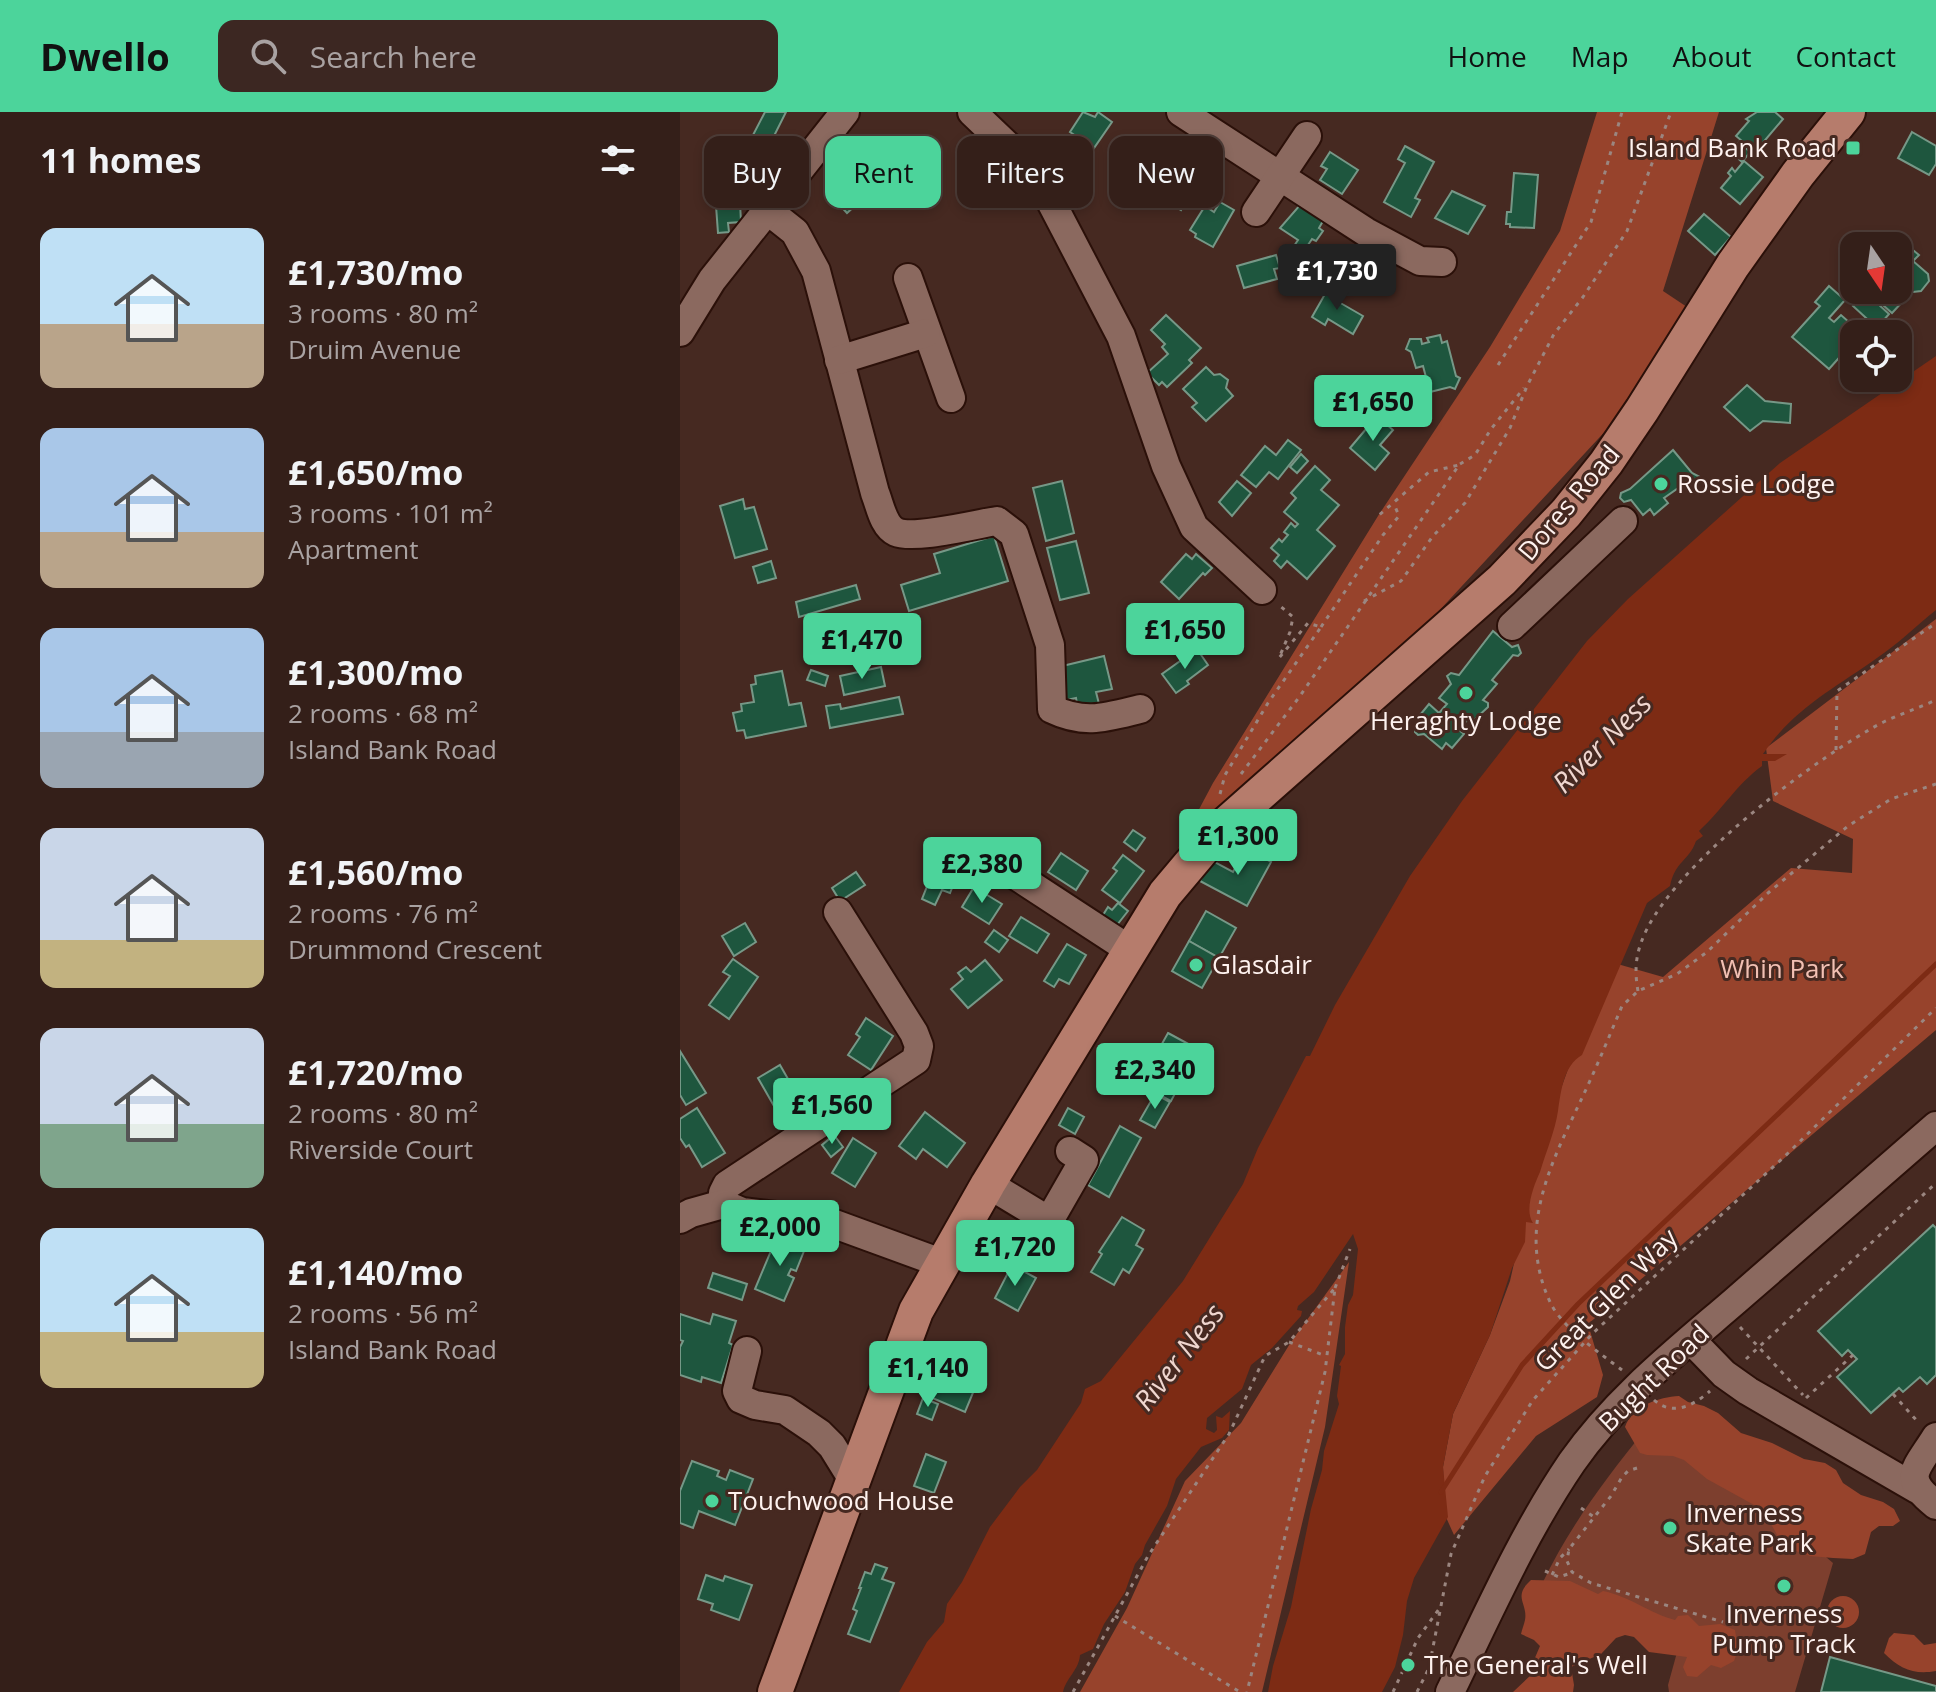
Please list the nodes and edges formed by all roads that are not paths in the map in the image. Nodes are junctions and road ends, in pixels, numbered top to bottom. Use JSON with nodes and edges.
{"nodes":[{"id":1,"x":845,"y":112,"type":"edge"},
{"id":2,"x":972,"y":112,"type":"edge"},
{"id":3,"x":1181,"y":112,"type":"edge"},
{"id":4,"x":1848,"y":112,"type":"edge"},
{"id":5,"x":1307,"y":136,"type":"dead end"},
{"id":6,"x":1280,"y":176,"type":"junction"},
{"id":7,"x":766,"y":209,"type":"junction"},
{"id":8,"x":1256,"y":212,"type":"dead end"},
{"id":9,"x":1442,"y":262,"type":"dead end"},
{"id":10,"x":908,"y":278,"type":"dead end"},
{"id":11,"x":680,"y":332,"type":"edge"},
{"id":12,"x":926,"y":333,"type":"junction"},
{"id":13,"x":839,"y":360,"type":"junction"},
{"id":14,"x":951,"y":398,"type":"dead end"},
{"id":15,"x":1566,"y":513,"type":"junction"},
{"id":16,"x":1623,"y":521,"type":"dead end"},
{"id":17,"x":1598,"y":543,"type":"junction"},
{"id":18,"x":1262,"y":590,"type":"road end"},
{"id":19,"x":1512,"y":626,"type":"dead end"},
{"id":20,"x":1140,"y":709,"type":"dead end"},
{"id":21,"x":997,"y":863,"type":"dead end"},
{"id":22,"x":838,"y":912,"type":"dead end"},
{"id":23,"x":1130,"y":950,"type":"junction"},
{"id":24,"x":1936,"y":1126,"type":"edge"},
{"id":25,"x":1070,"y":1151,"type":"dead end"},
{"id":26,"x":988,"y":1184,"type":"junction"},
{"id":27,"x":723,"y":1204,"type":"junction"},
{"id":28,"x":680,"y":1219,"type":"edge"},
{"id":29,"x":941,"y":1263,"type":"junction"},
{"id":30,"x":1691,"y":1340,"type":"junction"},
{"id":31,"x":747,"y":1351,"type":"dead end"},
{"id":32,"x":1935,"y":1438,"type":"edge"},
{"id":33,"x":853,"y":1480,"type":"junction"},
{"id":34,"x":1926,"y":1497,"type":"edge"},
{"id":35,"x":775,"y":1692,"type":"edge"},
{"id":36,"x":1450,"y":1692,"type":"edge"}],
"edges":[{"from":1,"to":7,"type":"street"},
{"from":2,"to":18,"type":"street"},
{"from":3,"to":6,"type":"street"},
{"from":4,"to":15,"type":"main road","name":"Dores Road"},
{"from":5,"to":6,"type":"street"},
{"from":6,"to":8,"type":"street"},
{"from":6,"to":9,"type":"street"},
{"from":7,"to":11,"type":"street"},
{"from":7,"to":13,"type":"street"},
{"from":10,"to":12,"type":"street"},
{"from":12,"to":13,"type":"street"},
{"from":12,"to":14,"type":"street"},
{"from":13,"to":20,"type":"street"},
{"from":15,"to":17,"type":"street"},
{"from":15,"to":23,"type":"main road","name":"Dores Road"},
{"from":16,"to":17,"type":"street"},
{"from":17,"to":19,"type":"street"},
{"from":21,"to":23,"type":"street"},
{"from":22,"to":27,"type":"street"},
{"from":23,"to":26,"type":"main road"},
{"from":24,"to":30,"type":"street","name":"Bught Road"},
{"from":25,"to":26,"type":"street"},
{"from":26,"to":29,"type":"main road"},
{"from":27,"to":28,"type":"street"},
{"from":27,"to":29,"type":"street"},
{"from":29,"to":33,"type":"main road"},
{"from":30,"to":34,"type":"street"},
{"from":30,"to":36,"type":"street","name":"Bught Road"},
{"from":31,"to":33,"type":"street"},
{"from":32,"to":34,"type":"street"},
{"from":33,"to":35,"type":"main road"}]}
